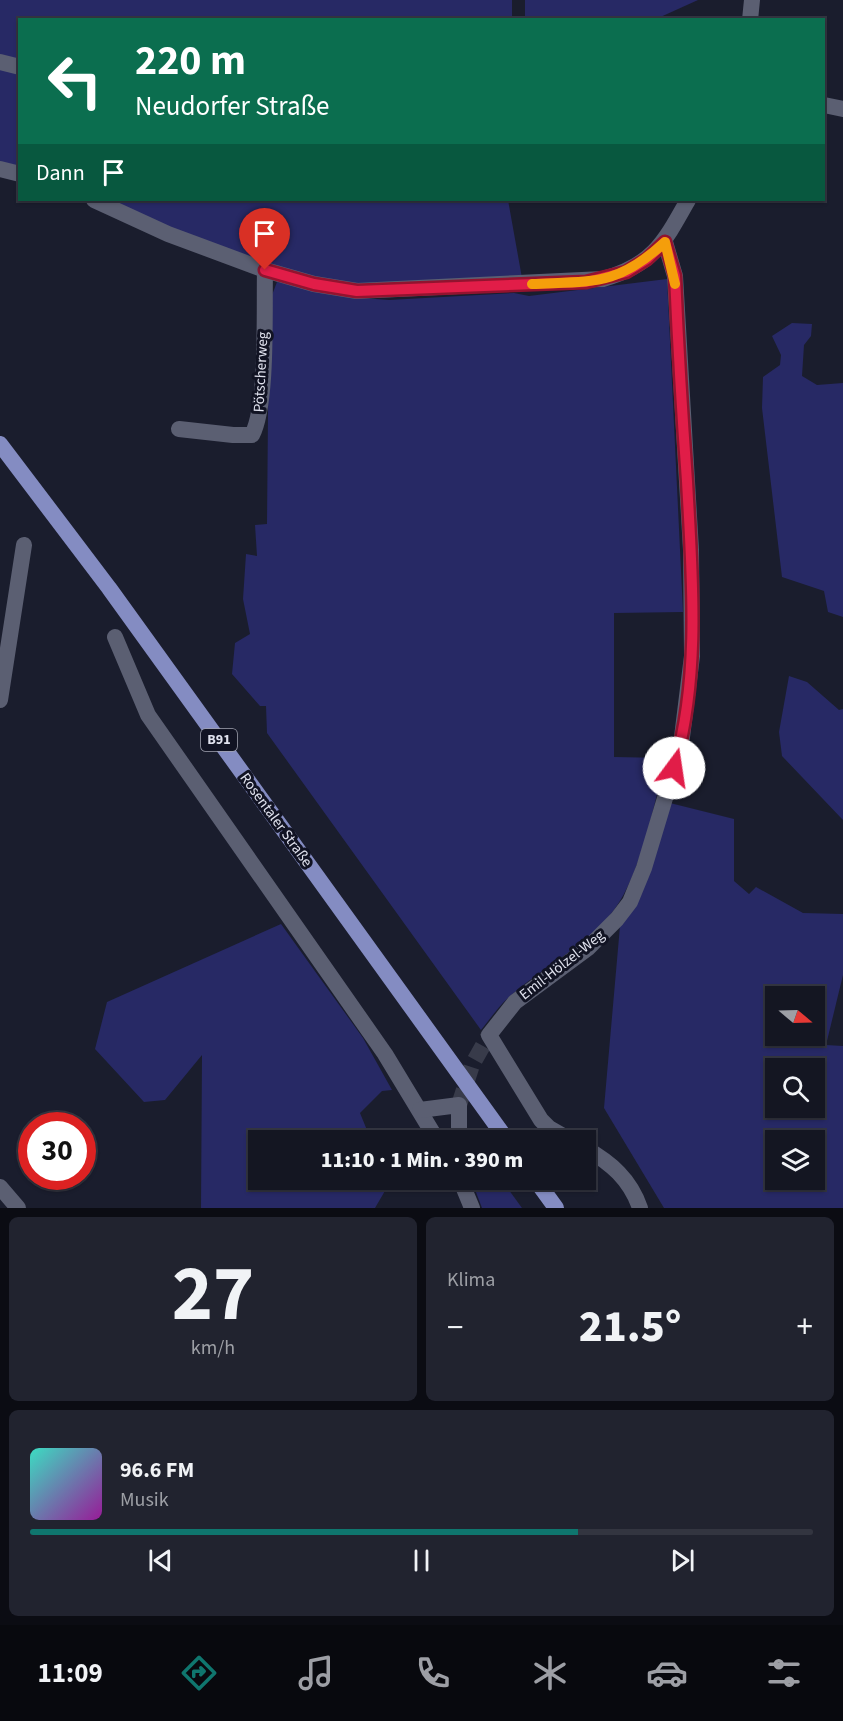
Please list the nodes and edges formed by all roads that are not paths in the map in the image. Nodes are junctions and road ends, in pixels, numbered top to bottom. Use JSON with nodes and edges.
{"nodes":[{"id":1,"x":752,"y":0,"type":"edge"},
{"id":2,"x":750,"y":18,"type":"edge"},
{"id":3,"x":0,"y":62,"type":"edge"},
{"id":4,"x":18,"y":66,"type":"edge"},
{"id":5,"x":825,"y":105,"type":"edge"},
{"id":6,"x":843,"y":109,"type":"edge"},
{"id":7,"x":0,"y":169,"type":"edge"},
{"id":8,"x":18,"y":174,"type":"edge"},
{"id":9,"x":96,"y":201,"type":"edge"},
{"id":10,"x":687,"y":201,"type":"edge"},
{"id":11,"x":665,"y":242,"type":"junction"},
{"id":12,"x":265,"y":270,"type":"junction"},
{"id":13,"x":179,"y":429,"type":"dead end"},
{"id":14,"x":0,"y":444,"type":"edge"},
{"id":15,"x":24,"y":545,"type":"dead end"},
{"id":16,"x":116,"y":637,"type":"dead end"},
{"id":17,"x":0,"y":700,"type":"edge"},
{"id":18,"x":420,"y":1110,"type":"junction"},
{"id":19,"x":432,"y":1130,"type":"edge"},
{"id":20,"x":459,"y":1130,"type":"edge"},
{"id":21,"x":500,"y":1130,"type":"edge"},
{"id":22,"x":552,"y":1130,"type":"edge"},
{"id":23,"x":596,"y":1154,"type":"edge"},
{"id":24,"x":0,"y":1187,"type":"edge"},
{"id":25,"x":465,"y":1190,"type":"edge"},
{"id":26,"x":543,"y":1190,"type":"edge"},
{"id":27,"x":636,"y":1205,"type":"edge"},
{"id":28,"x":18,"y":1208,"type":"edge"},
{"id":29,"x":472,"y":1208,"type":"edge"},
{"id":30,"x":556,"y":1208,"type":"edge"}],
"edges":[{"from":1,"to":2,"type":"street"},
{"from":3,"to":4,"type":"street"},
{"from":5,"to":6,"type":"street"},
{"from":7,"to":8,"type":"street"},
{"from":9,"to":12,"type":"street"},
{"from":10,"to":11,"type":"street"},
{"from":11,"to":12,"type":"street"},
{"from":11,"to":22,"type":"street","name":"Emil-Hölzel-Weg"},
{"from":12,"to":13,"type":"street","name":"Pötscherweg"},
{"from":14,"to":21,"type":"main road","name":"Rosentaler Straße","number":"B91"},
{"from":15,"to":17,"type":"street"},
{"from":16,"to":18,"type":"street"},
{"from":18,"to":19,"type":"street"},
{"from":18,"to":20,"type":"street"},
{"from":23,"to":27,"type":"street"},
{"from":24,"to":28,"type":"street"},
{"from":25,"to":29,"type":"street"},
{"from":26,"to":30,"type":"main road"}]}
